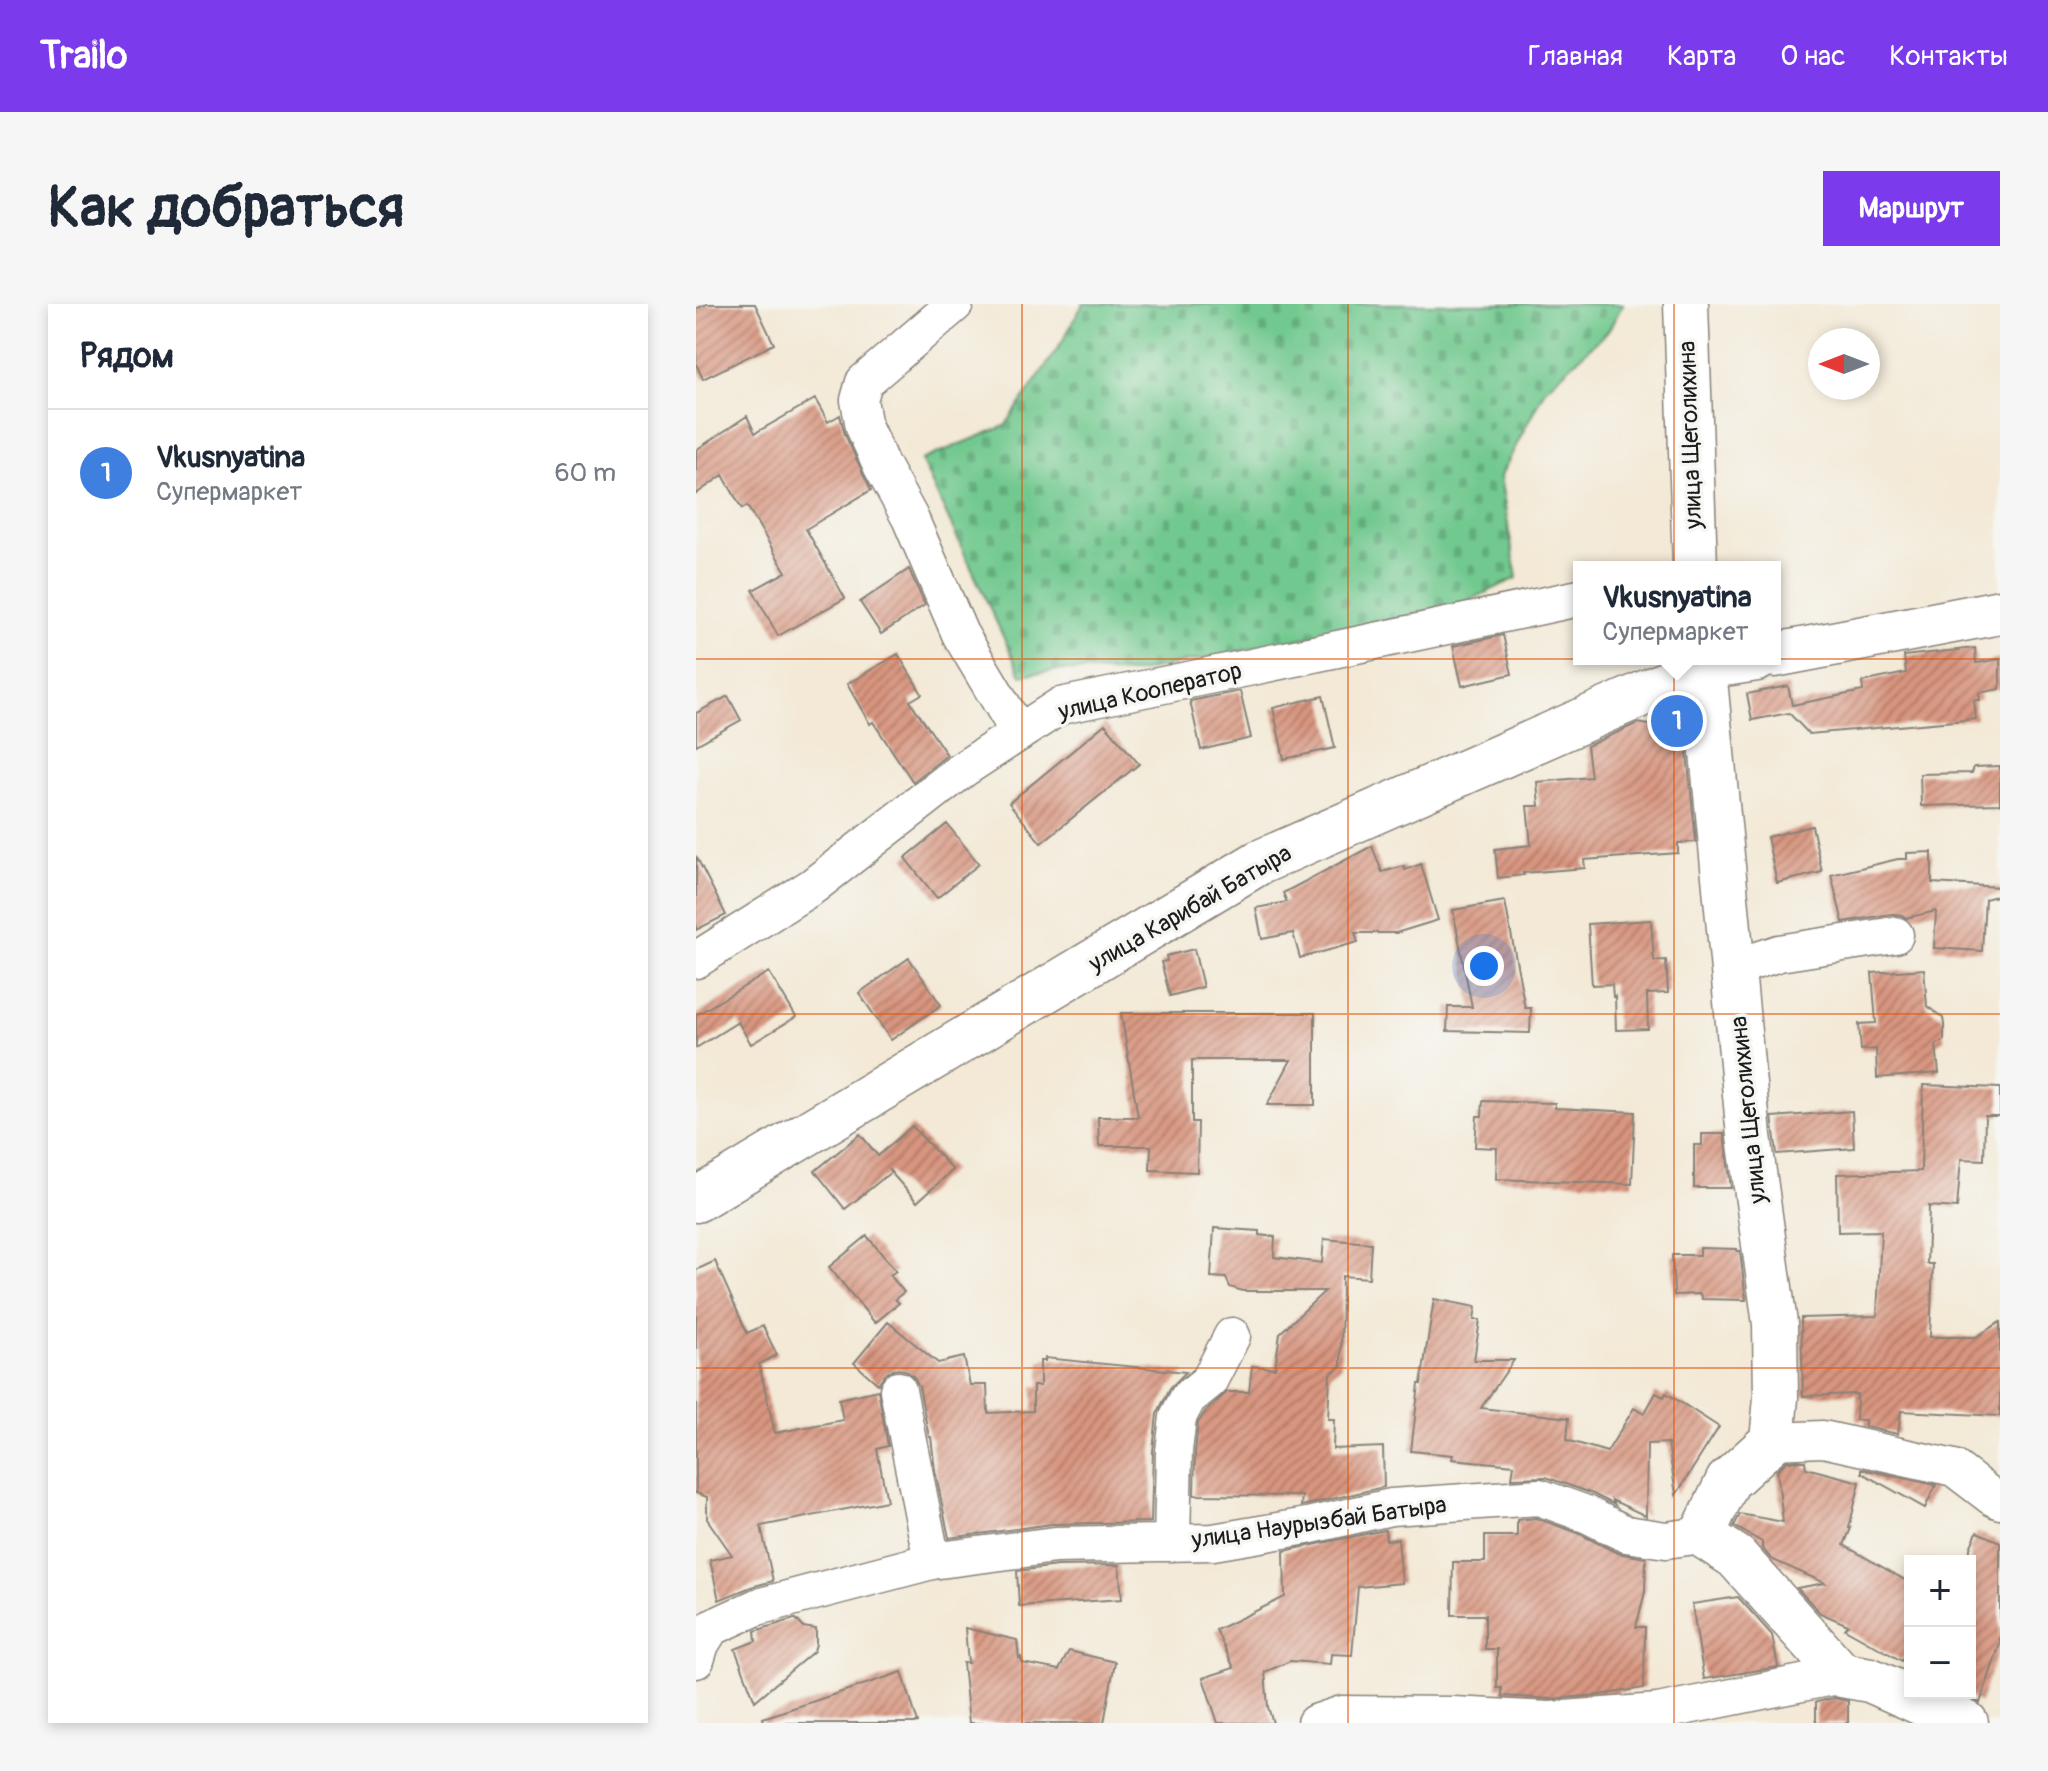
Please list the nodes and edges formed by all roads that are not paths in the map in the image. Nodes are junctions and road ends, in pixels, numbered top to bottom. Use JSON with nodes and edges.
{"nodes":[{"id":1,"x":955,"y":304,"type":"edge"},
{"id":2,"x":1686,"y":304,"type":"edge"},
{"id":3,"x":1692,"y":561,"type":"edge"},
{"id":4,"x":1573,"y":599,"type":"edge"},
{"id":5,"x":2000,"y":612,"type":"edge"},
{"id":6,"x":1781,"y":654,"type":"edge"},
{"id":7,"x":1700,"y":665,"type":"edge"},
{"id":8,"x":1704,"y":665,"type":"edge"},
{"id":9,"x":1019,"y":733,"type":"junction"},
{"id":10,"x":1895,"y":935,"type":"dead end"},
{"id":11,"x":696,"y":960,"type":"edge"},
{"id":12,"x":1734,"y":968,"type":"junction"},
{"id":13,"x":696,"y":1200,"type":"edge"},
{"id":14,"x":1232,"y":1336,"type":"dead end"},
{"id":15,"x":898,"y":1390,"type":"dead end"},
{"id":16,"x":1772,"y":1441,"type":"junction"},
{"id":17,"x":2000,"y":1501,"type":"edge"},
{"id":18,"x":1702,"y":1535,"type":"junction"},
{"id":19,"x":1172,"y":1543,"type":"junction"},
{"id":20,"x":932,"y":1561,"type":"junction"},
{"id":21,"x":698,"y":1647,"type":"edge"},
{"id":22,"x":1842,"y":1675,"type":"junction"},
{"id":23,"x":1315,"y":1723,"type":"edge"},
{"id":24,"x":1966,"y":1723,"type":"edge"}],
"edges":[{"from":1,"to":9,"type":"street"},
{"from":2,"to":3,"type":"street","name":"улица Щеголихина"},
{"from":4,"to":9,"type":"street","name":"улица Кооператор"},
{"from":5,"to":6,"type":"street"},
{"from":7,"to":13,"type":"street","name":"улица Карибай Батыра"},
{"from":8,"to":12,"type":"street","name":"улица Щеголихина"},
{"from":9,"to":11,"type":"street","name":"улица Кооператор"},
{"from":10,"to":12,"type":"street"},
{"from":12,"to":16,"type":"street","name":"улица Щеголихина"},
{"from":14,"to":19,"type":"street"},
{"from":15,"to":20,"type":"street"},
{"from":16,"to":17,"type":"street"},
{"from":16,"to":18,"type":"street"},
{"from":18,"to":19,"type":"street","name":"улица Наурызбай Батыра"},
{"from":18,"to":22,"type":"street"},
{"from":19,"to":20,"type":"street","name":"улица Наурызбай Батыра"},
{"from":20,"to":21,"type":"street","name":"улица Наурызбай Батыра"},
{"from":22,"to":23,"type":"street"},
{"from":22,"to":24,"type":"street"}]}
